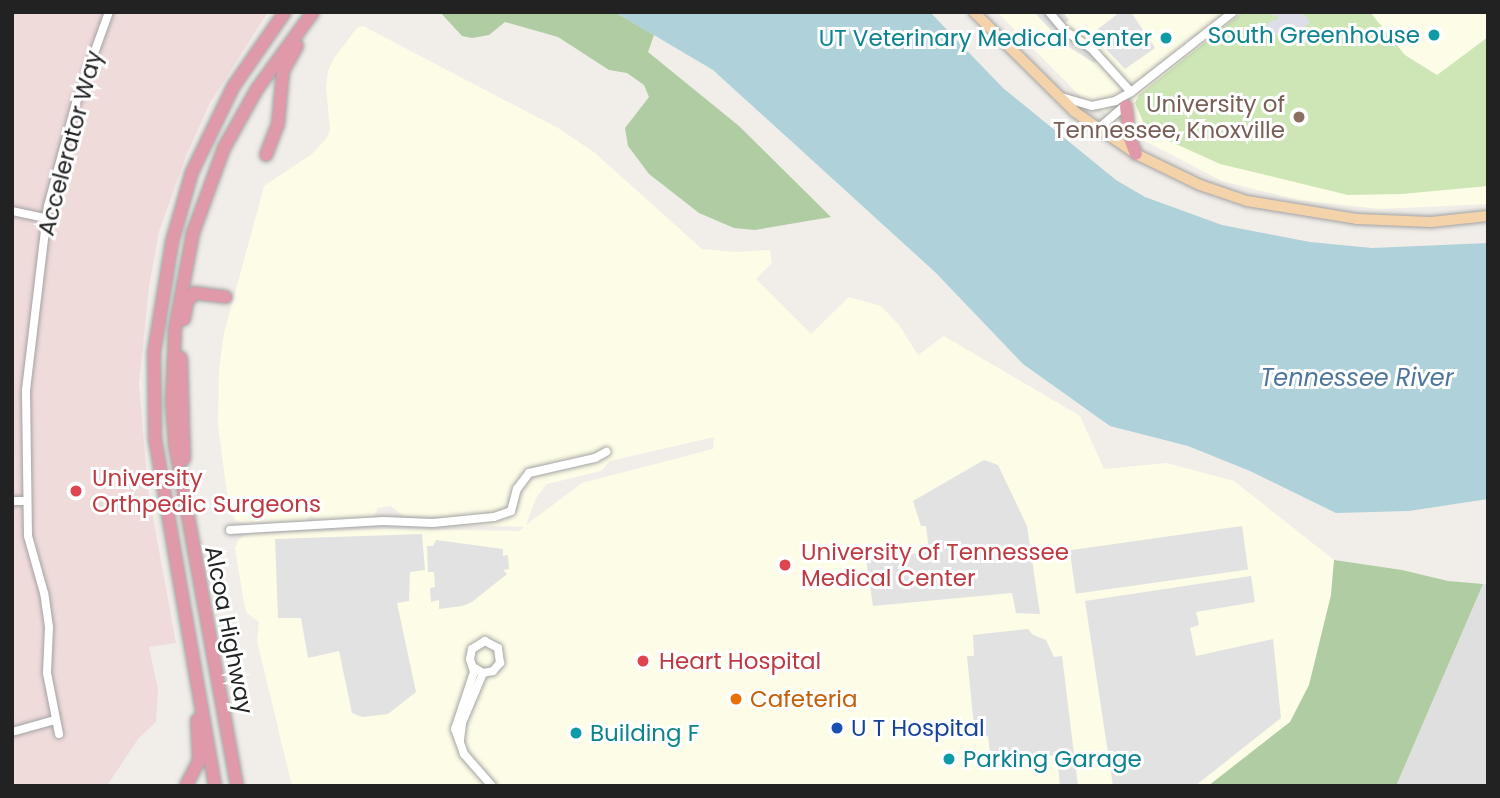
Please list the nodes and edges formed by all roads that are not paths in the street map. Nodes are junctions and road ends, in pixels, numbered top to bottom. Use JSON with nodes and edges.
{"nodes":[{"id":1,"x":109,"y":12,"type":"edge"},
{"id":2,"x":285,"y":12,"type":"edge"},
{"id":3,"x":313,"y":12,"type":"edge"},
{"id":4,"x":321,"y":12,"type":"edge"},
{"id":5,"x":974,"y":12,"type":"edge"},
{"id":6,"x":1049,"y":12,"type":"edge"},
{"id":7,"x":1233,"y":12,"type":"edge"},
{"id":8,"x":1131,"y":92,"type":"junction"},
{"id":9,"x":1057,"y":96,"type":"junction"},
{"id":10,"x":1126,"y":106,"type":"junction"},
{"id":11,"x":1098,"y":129,"type":"junction"},
{"id":12,"x":1136,"y":154,"type":"junction"},
{"id":13,"x":266,"y":155,"type":"dead end"},
{"id":14,"x":12,"y":211,"type":"edge"},
{"id":15,"x":1488,"y":216,"type":"edge"},
{"id":16,"x":46,"y":218,"type":"junction"},
{"id":17,"x":226,"y":297,"type":"dead end"},
{"id":18,"x":606,"y":452,"type":"dead end"},
{"id":19,"x":12,"y":501,"type":"edge"},
{"id":20,"x":26,"y":501,"type":"junction"},
{"id":21,"x":185,"y":509,"type":"junction"},
{"id":22,"x":230,"y":530,"type":"dead end"},
{"id":23,"x":179,"y":584,"type":"junction"},
{"id":24,"x":473,"y":667,"type":"junction"},
{"id":25,"x":483,"y":673,"type":"junction"},
{"id":26,"x":55,"y":720,"type":"junction"},
{"id":27,"x":12,"y":732,"type":"edge"},
{"id":28,"x":59,"y":734,"type":"dead end"},
{"id":29,"x":461,"y":747,"type":"junction"},
{"id":30,"x":186,"y":786,"type":"edge"},
{"id":31,"x":215,"y":786,"type":"edge"},
{"id":32,"x":237,"y":786,"type":"edge"},
{"id":33,"x":492,"y":786,"type":"edge"}],
"edges":[{"from":1,"to":16,"type":"street","name":"Accelerator Way"},
{"from":2,"to":23,"type":"highway","name":"Alcoa Highway"},
{"from":3,"to":21,"type":"highway","name":"Alcoa Highway"},
{"from":4,"to":13,"type":"highway"},
{"from":5,"to":9,"type":"main road"},
{"from":6,"to":8,"type":"street"},
{"from":7,"to":8,"type":"street"},
{"from":8,"to":9,"type":"street"},
{"from":8,"to":10,"type":"street"},
{"from":9,"to":11,"type":"main road"},
{"from":10,"to":11,"type":"street"},
{"from":10,"to":12,"type":"highway"},
{"from":11,"to":12,"type":"main road"},
{"from":12,"to":15,"type":"main road"},
{"from":14,"to":16,"type":"street"},
{"from":16,"to":20,"type":"street","name":"Accelerator Way"},
{"from":17,"to":21,"type":"highway"},
{"from":18,"to":22,"type":"street"},
{"from":19,"to":20,"type":"street"},
{"from":20,"to":26,"type":"street","name":"Accelerator Way"},
{"from":21,"to":32,"type":"highway","name":"Alcoa Highway"},
{"from":23,"to":30,"type":"highway"},
{"from":23,"to":31,"type":"highway","name":"Alcoa Highway"},
{"from":24,"to":25,"type":"street"},
{"from":24,"to":25,"type":"street"},
{"from":24,"to":29,"type":"street"},
{"from":25,"to":29,"type":"street"},
{"from":26,"to":27,"type":"street"},
{"from":26,"to":28,"type":"street","name":"Accelerator Way"},
{"from":29,"to":33,"type":"street"}]}
